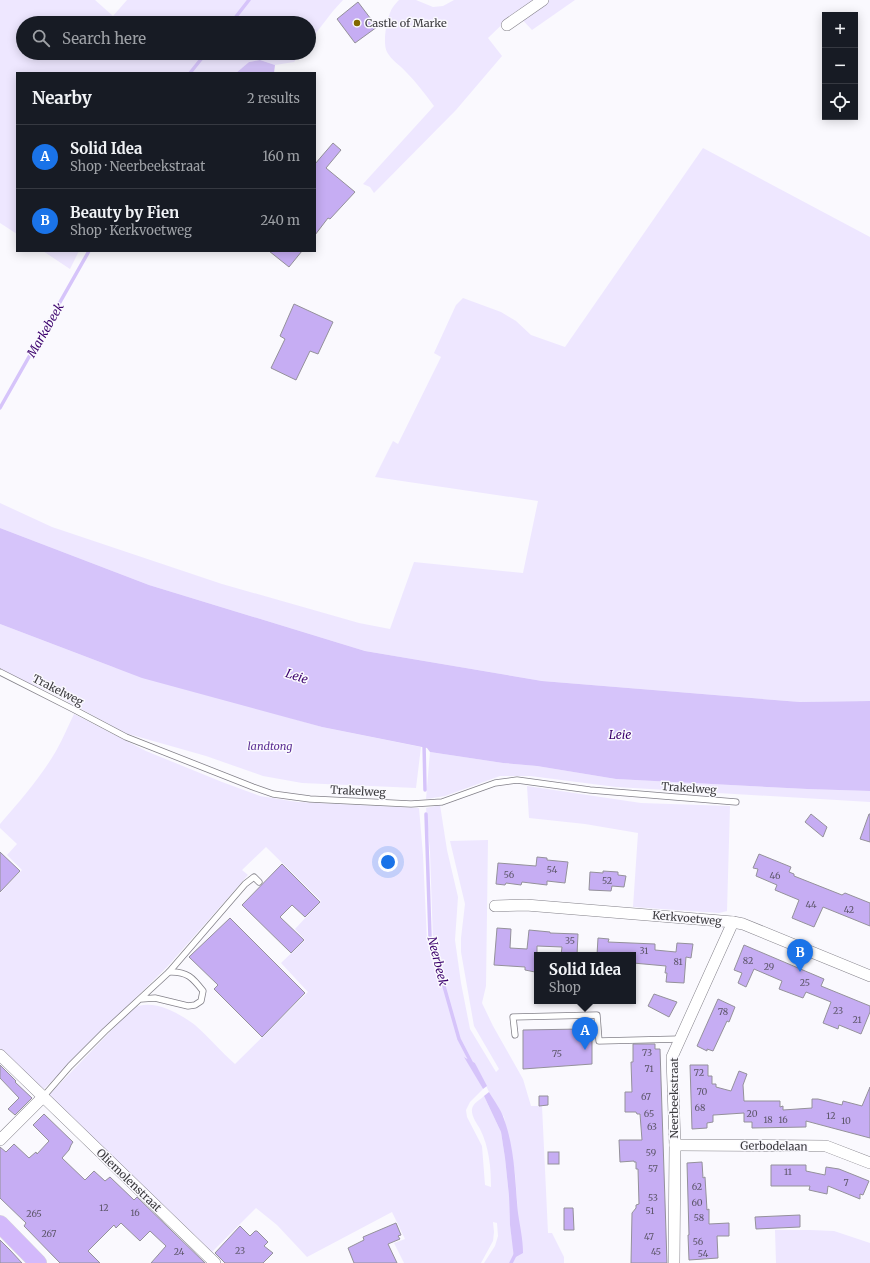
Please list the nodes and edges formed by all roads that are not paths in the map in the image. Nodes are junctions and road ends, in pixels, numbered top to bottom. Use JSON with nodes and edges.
{"nodes":[{"id":1,"x":543,"y":0,"type":"edge"},
{"id":2,"x":507,"y":25,"type":"dead end"},
{"id":3,"x":0,"y":672,"type":"edge"},
{"id":4,"x":736,"y":802,"type":"dead end"},
{"id":5,"x":260,"y":882,"type":"dead end"},
{"id":6,"x":495,"y":906,"type":"dead end"},
{"id":7,"x":734,"y":922,"type":"junction"},
{"id":8,"x":169,"y":972,"type":"junction"},
{"id":9,"x":870,"y":976,"type":"edge"},
{"id":10,"x":141,"y":999,"type":"junction"},
{"id":11,"x":515,"y":1035,"type":"dead end"},
{"id":12,"x":680,"y":1039,"type":"junction"},
{"id":13,"x":0,"y":1055,"type":"edge"},
{"id":14,"x":43,"y":1097,"type":"junction"},
{"id":15,"x":0,"y":1140,"type":"edge"},
{"id":16,"x":675,"y":1145,"type":"junction"},
{"id":17,"x":870,"y":1163,"type":"edge"},
{"id":18,"x":0,"y":1224,"type":"edge"},
{"id":19,"x":38,"y":1263,"type":"edge"},
{"id":20,"x":216,"y":1263,"type":"edge"},
{"id":21,"x":674,"y":1263,"type":"edge"}],
"edges":[{"from":1,"to":2,"type":"street"},
{"from":3,"to":4,"type":"lane","name":"Trakelweg"},
{"from":5,"to":8,"type":"lane"},
{"from":6,"to":7,"type":"street","name":"Kerkvoetweg"},
{"from":7,"to":9,"type":"street","name":"Kerkvoetweg"},
{"from":7,"to":12,"type":"street","name":"Neerbeekstraat"},
{"from":8,"to":10,"type":"lane"},
{"from":8,"to":10,"type":"lane"},
{"from":10,"to":14,"type":"lane"},
{"from":11,"to":12,"type":"lane"},
{"from":12,"to":16,"type":"street","name":"Neerbeekstraat"},
{"from":13,"to":14,"type":"street","name":"Oliemolenstraat"},
{"from":14,"to":15,"type":"street"},
{"from":14,"to":20,"type":"street","name":"Oliemolenstraat"},
{"from":16,"to":17,"type":"street","name":"Gerbodelaan"},
{"from":16,"to":21,"type":"street","name":"Neerbeekstraat"},
{"from":18,"to":19,"type":"main road"}]}
